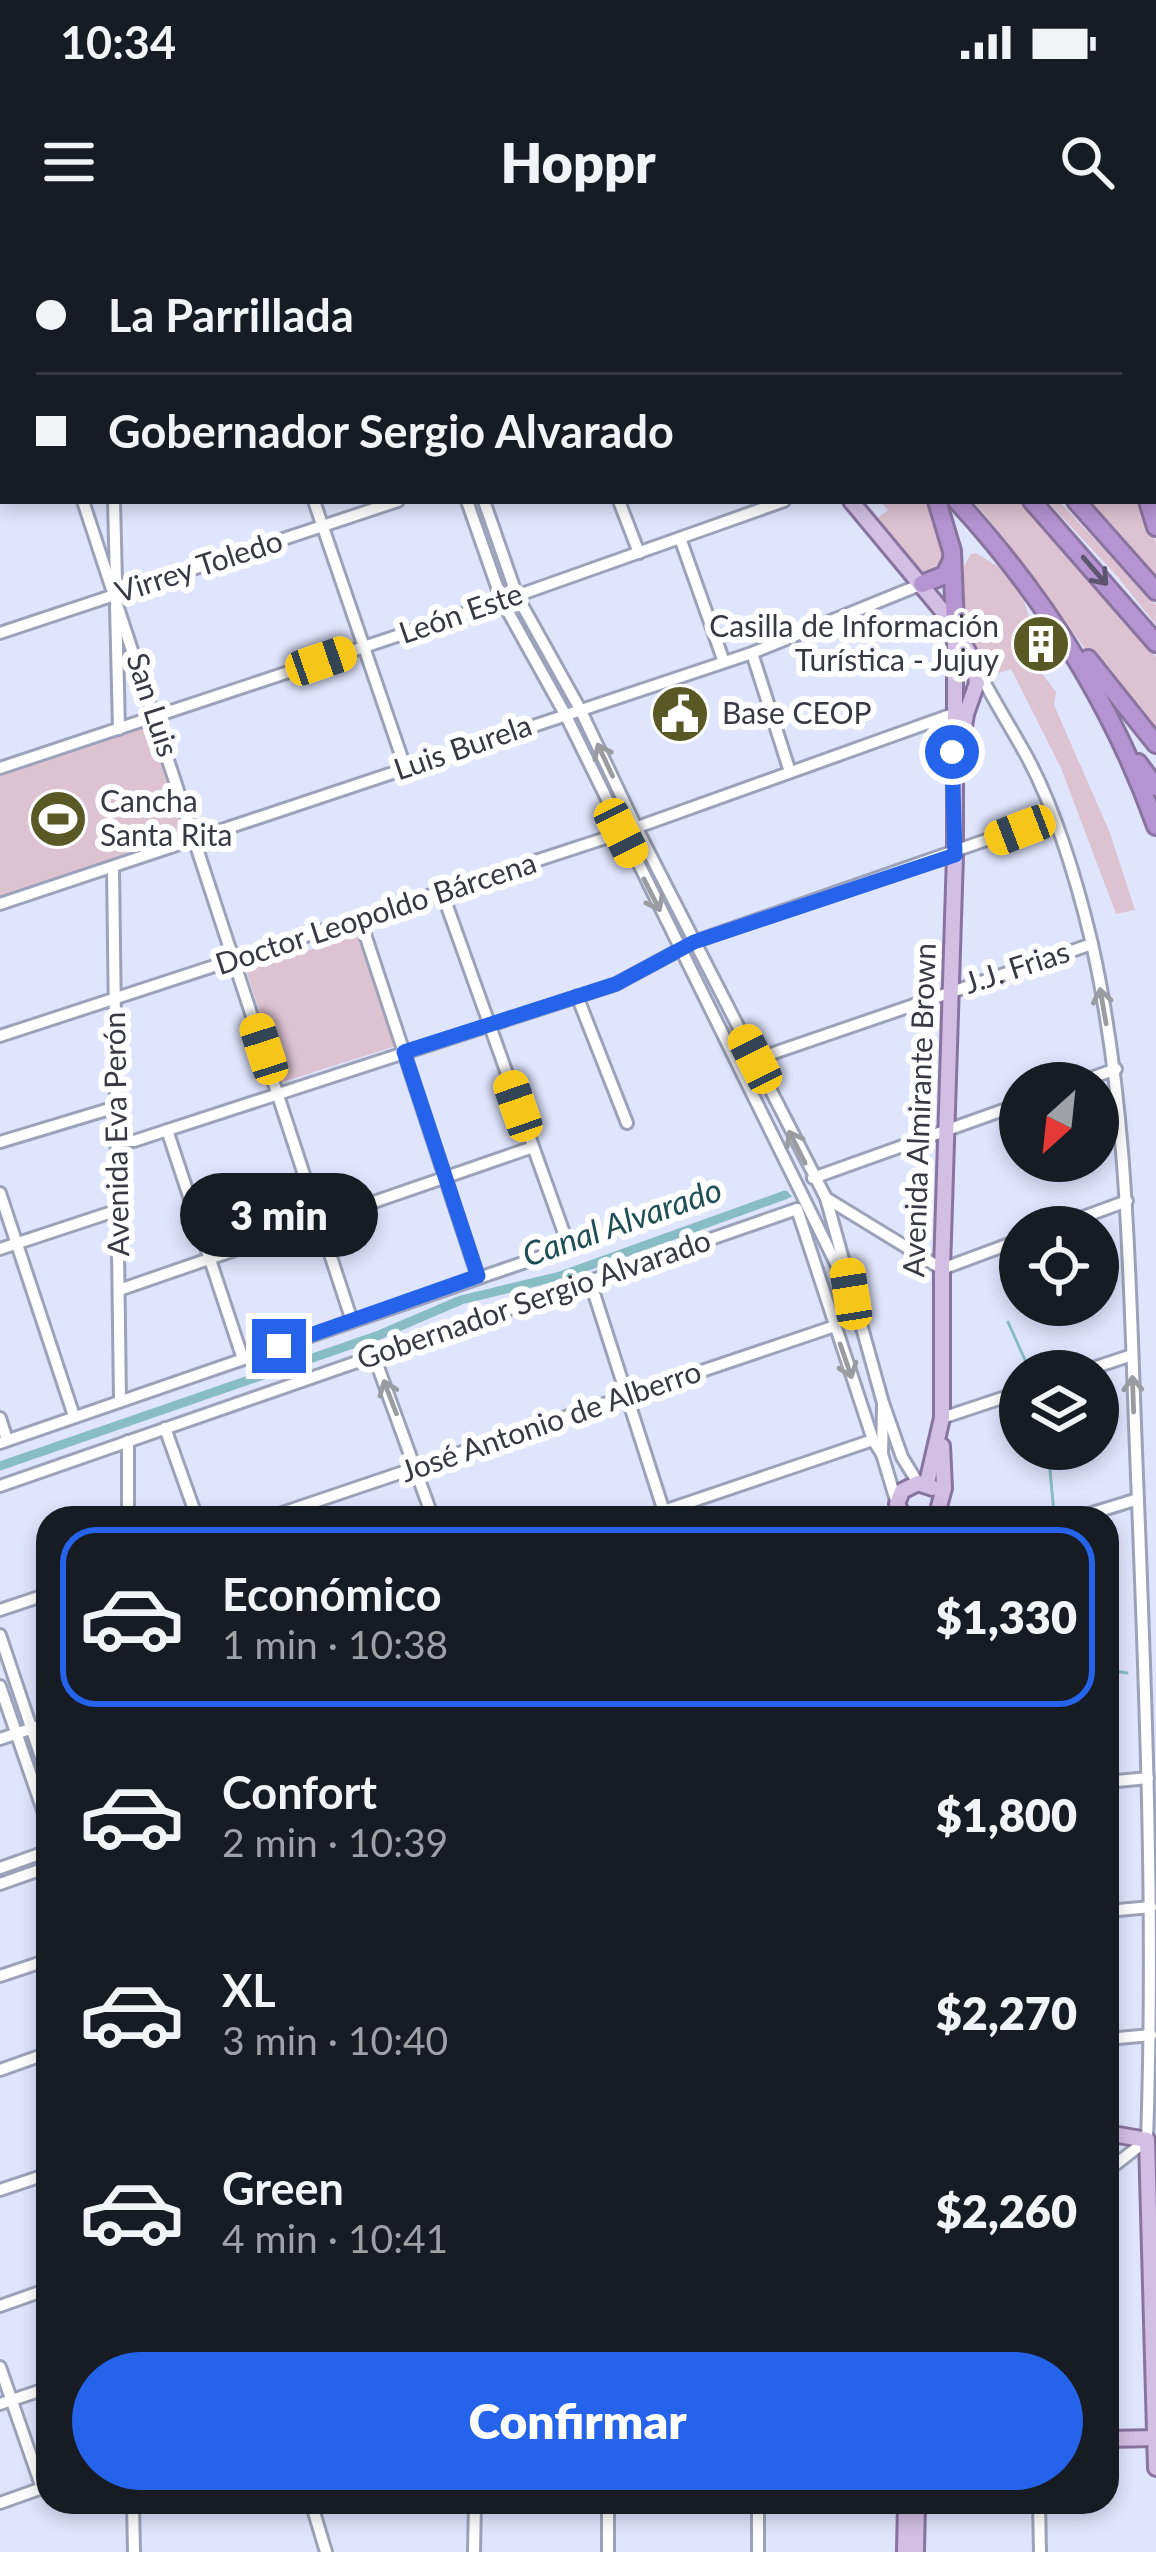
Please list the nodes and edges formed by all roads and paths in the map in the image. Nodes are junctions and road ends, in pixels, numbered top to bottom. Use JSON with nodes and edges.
{"nodes":[{"id":1,"x":84,"y":504,"type":"edge"},
{"id":2,"x":115,"y":504,"type":"edge"},
{"id":3,"x":315,"y":504,"type":"edge"},
{"id":4,"x":389,"y":504,"type":"edge"},
{"id":5,"x":468,"y":504,"type":"edge"},
{"id":6,"x":485,"y":504,"type":"edge"},
{"id":7,"x":621,"y":504,"type":"edge"},
{"id":8,"x":776,"y":504,"type":"edge"},
{"id":9,"x":842,"y":504,"type":"edge"},
{"id":10,"x":853,"y":504,"type":"edge"},
{"id":11,"x":938,"y":504,"type":"edge"},
{"id":12,"x":960,"y":504,"type":"edge"},
{"id":13,"x":1035,"y":504,"type":"edge"},
{"id":14,"x":1079,"y":504,"type":"edge"},
{"id":15,"x":322,"y":526,"type":"junction"},
{"id":16,"x":680,"y":538,"type":"junction"},
{"id":17,"x":639,"y":553,"type":"junction"},
{"id":18,"x":952,"y":560,"type":"junction"},
{"id":19,"x":1028,"y":583,"type":"junction"},
{"id":20,"x":918,"y":586,"type":"junction"},
{"id":21,"x":1156,"y":591,"type":"edge"},
{"id":22,"x":116,"y":595,"type":"junction"},
{"id":23,"x":517,"y":596,"type":"junction"},
{"id":24,"x":502,"y":602,"type":"junction"},
{"id":25,"x":955,"y":632,"type":"junction"},
{"id":26,"x":0,"y":633,"type":"edge"},
{"id":27,"x":1156,"y":643,"type":"edge"},
{"id":28,"x":364,"y":646,"type":"junction"},
{"id":29,"x":752,"y":653,"type":"junction"},
{"id":30,"x":724,"y":662,"type":"junction"},
{"id":31,"x":975,"y":669,"type":"junction"},
{"id":32,"x":953,"y":684,"type":"junction"},
{"id":33,"x":580,"y":709,"type":"junction"},
{"id":34,"x":565,"y":714,"type":"junction"},
{"id":35,"x":953,"y":714,"type":"junction"},
{"id":36,"x":155,"y":716,"type":"junction"},
{"id":37,"x":118,"y":729,"type":"junction"},
{"id":38,"x":1123,"y":742,"type":"junction"},
{"id":39,"x":1156,"y":744,"type":"edge"},
{"id":40,"x":405,"y":767,"type":"junction"},
{"id":41,"x":0,"y":768,"type":"edge"},
{"id":42,"x":790,"y":772,"type":"junction"},
{"id":43,"x":1156,"y":787,"type":"edge"},
{"id":44,"x":955,"y":788,"type":"junction"},
{"id":45,"x":1052,"y":818,"type":"junction"},
{"id":46,"x":636,"y":826,"type":"junction"},
{"id":47,"x":1156,"y":826,"type":"edge"},
{"id":48,"x":621,"y":833,"type":"junction"},
{"id":49,"x":196,"y":839,"type":"junction"},
{"id":50,"x":955,"y":855,"type":"junction"},
{"id":51,"x":112,"y":868,"type":"junction"},
{"id":52,"x":442,"y":892,"type":"junction"},
{"id":53,"x":0,"y":904,"type":"edge"},
{"id":54,"x":360,"y":919,"type":"junction"},
{"id":55,"x":694,"y":942,"type":"junction"},
{"id":56,"x":1092,"y":944,"type":"junction"},
{"id":57,"x":680,"y":949,"type":"junction"},
{"id":58,"x":235,"y":960,"type":"junction"},
{"id":59,"x":952,"y":989,"type":"junction"},
{"id":60,"x":578,"y":995,"type":"junction"},
{"id":61,"x":115,"y":1000,"type":"junction"},
{"id":62,"x":489,"y":1024,"type":"junction"},
{"id":63,"x":0,"y":1036,"type":"edge"},
{"id":64,"x":404,"y":1052,"type":"junction"},
{"id":65,"x":755,"y":1059,"type":"junction"},
{"id":66,"x":1115,"y":1062,"type":"edge"},
{"id":67,"x":738,"y":1064,"type":"junction"},
{"id":68,"x":278,"y":1094,"type":"junction"},
{"id":69,"x":1119,"y":1105,"type":"edge"},
{"id":70,"x":116,"y":1107,"type":"junction"},
{"id":71,"x":999,"y":1111,"type":"edge"},
{"id":72,"x":627,"y":1123,"type":"dead end"},
{"id":73,"x":167,"y":1130,"type":"junction"},
{"id":74,"x":947,"y":1130,"type":"junction"},
{"id":75,"x":118,"y":1140,"type":"junction"},
{"id":76,"x":0,"y":1142,"type":"edge"},
{"id":77,"x":533,"y":1147,"type":"junction"},
{"id":78,"x":445,"y":1177,"type":"junction"},
{"id":79,"x":814,"y":1178,"type":"junction"},
{"id":80,"x":0,"y":1192,"type":"edge"},
{"id":81,"x":805,"y":1197,"type":"junction"},
{"id":82,"x":826,"y":1198,"type":"junction"},
{"id":83,"x":1127,"y":1201,"type":"junction"},
{"id":84,"x":1113,"y":1206,"type":"edge"},
{"id":85,"x":118,"y":1210,"type":"junction"},
{"id":86,"x":796,"y":1210,"type":"junction"},
{"id":87,"x":319,"y":1221,"type":"junction"},
{"id":88,"x":17,"y":1244,"type":"junction"},
{"id":89,"x":999,"y":1248,"type":"edge"},
{"id":90,"x":0,"y":1249,"type":"edge"},
{"id":91,"x":210,"y":1258,"type":"junction"},
{"id":92,"x":942,"y":1269,"type":"junction"},
{"id":93,"x":478,"y":1276,"type":"junction"},
{"id":94,"x":590,"y":1281,"type":"junction"},
{"id":95,"x":119,"y":1290,"type":"junction"},
{"id":96,"x":851,"y":1294,"type":"junction"},
{"id":97,"x":352,"y":1321,"type":"junction"},
{"id":98,"x":835,"y":1326,"type":"junction"},
{"id":99,"x":1132,"y":1355,"type":"junction"},
{"id":100,"x":374,"y":1356,"type":"junction"},
{"id":101,"x":243,"y":1359,"type":"junction"},
{"id":102,"x":1119,"y":1359,"type":"edge"},
{"id":103,"x":627,"y":1396,"type":"junction"},
{"id":104,"x":120,"y":1401,"type":"junction"},
{"id":105,"x":999,"y":1401,"type":"edge"},
{"id":106,"x":883,"y":1403,"type":"junction"},
{"id":107,"x":74,"y":1416,"type":"junction"},
{"id":108,"x":0,"y":1418,"type":"edge"},
{"id":109,"x":941,"y":1426,"type":"junction"},
{"id":110,"x":165,"y":1428,"type":"junction"},
{"id":111,"x":873,"y":1440,"type":"junction"},
{"id":112,"x":4,"y":1441,"type":"edge"},
{"id":113,"x":128,"y":1441,"type":"junction"},
{"id":114,"x":882,"y":1454,"type":"junction"},
{"id":115,"x":416,"y":1468,"type":"junction"},
{"id":116,"x":923,"y":1483,"type":"junction"},
{"id":117,"x":0,"y":1486,"type":"edge"},
{"id":118,"x":1138,"y":1499,"type":"junction"},
{"id":119,"x":128,"y":1506,"type":"edge"},
{"id":120,"x":193,"y":1506,"type":"edge"},
{"id":121,"x":303,"y":1506,"type":"edge"},
{"id":122,"x":429,"y":1506,"type":"edge"},
{"id":123,"x":662,"y":1506,"type":"edge"},
{"id":124,"x":687,"y":1506,"type":"edge"},
{"id":125,"x":899,"y":1506,"type":"edge"},
{"id":126,"x":901,"y":1506,"type":"edge"},
{"id":127,"x":936,"y":1506,"type":"edge"},
{"id":128,"x":940,"y":1506,"type":"edge"},
{"id":129,"x":1115,"y":1506,"type":"edge"},
{"id":130,"x":36,"y":1598,"type":"edge"},
{"id":131,"x":0,"y":1610,"type":"edge"},
{"id":132,"x":0,"y":1635,"type":"edge"},
{"id":133,"x":0,"y":1686,"type":"edge"},
{"id":134,"x":36,"y":1728,"type":"edge"},
{"id":135,"x":32,"y":1729,"type":"junction"},
{"id":136,"x":16,"y":1734,"type":"junction"},
{"id":137,"x":0,"y":1739,"type":"edge"},
{"id":138,"x":36,"y":1741,"type":"edge"},
{"id":139,"x":1148,"y":1778,"type":"junction"},
{"id":140,"x":1119,"y":1781,"type":"edge"},
{"id":141,"x":36,"y":1791,"type":"edge"},
{"id":142,"x":36,"y":1855,"type":"edge"},
{"id":143,"x":0,"y":1868,"type":"edge"},
{"id":144,"x":36,"y":1871,"type":"edge"},
{"id":145,"x":0,"y":1884,"type":"edge"},
{"id":146,"x":1151,"y":1907,"type":"junction"},
{"id":147,"x":1119,"y":1910,"type":"edge"},
{"id":148,"x":36,"y":1964,"type":"edge"},
{"id":149,"x":0,"y":1976,"type":"edge"},
{"id":150,"x":1151,"y":2035,"type":"junction"},
{"id":151,"x":1119,"y":2038,"type":"edge"},
{"id":152,"x":36,"y":2057,"type":"edge"},
{"id":153,"x":0,"y":2070,"type":"edge"},
{"id":154,"x":1119,"y":2135,"type":"edge"},
{"id":155,"x":1147,"y":2140,"type":"junction"},
{"id":156,"x":1119,"y":2162,"type":"edge"},
{"id":157,"x":36,"y":2178,"type":"edge"},
{"id":158,"x":1150,"y":2186,"type":"junction"},
{"id":159,"x":0,"y":2190,"type":"edge"},
{"id":160,"x":1156,"y":2210,"type":"edge"},
{"id":161,"x":36,"y":2293,"type":"edge"},
{"id":162,"x":0,"y":2306,"type":"edge"},
{"id":163,"x":0,"y":2367,"type":"edge"},
{"id":164,"x":36,"y":2392,"type":"edge"},
{"id":165,"x":6,"y":2402,"type":"edge"},
{"id":166,"x":1155,"y":2438,"type":"edge"},
{"id":167,"x":1119,"y":2439,"type":"edge"},
{"id":168,"x":36,"y":2467,"type":"edge"},
{"id":169,"x":1156,"y":2468,"type":"edge"},
{"id":170,"x":36,"y":2490,"type":"edge"},
{"id":171,"x":0,"y":2503,"type":"edge"},
{"id":172,"x":133,"y":2514,"type":"edge"},
{"id":173,"x":315,"y":2514,"type":"edge"},
{"id":174,"x":475,"y":2514,"type":"edge"},
{"id":175,"x":608,"y":2514,"type":"edge"},
{"id":176,"x":758,"y":2514,"type":"edge"},
{"id":177,"x":906,"y":2514,"type":"edge"},
{"id":178,"x":917,"y":2514,"type":"edge"},
{"id":179,"x":1040,"y":2514,"type":"edge"},
{"id":180,"x":134,"y":2552,"type":"edge"},
{"id":181,"x":326,"y":2552,"type":"edge"},
{"id":182,"x":474,"y":2552,"type":"edge"},
{"id":183,"x":608,"y":2552,"type":"edge"},
{"id":184,"x":758,"y":2552,"type":"edge"},
{"id":185,"x":905,"y":2552,"type":"edge"},
{"id":186,"x":916,"y":2552,"type":"edge"},
{"id":187,"x":1040,"y":2552,"type":"edge"}],
"edges":[{"from":1,"to":22,"type":"street","name":"San Luis"},
{"from":2,"to":22,"type":"street"},
{"from":3,"to":15,"type":"street"},
{"from":4,"to":15,"type":"street","name":"Virrey Toledo"},
{"from":5,"to":24,"type":"street"},
{"from":6,"to":23,"type":"street"},
{"from":7,"to":17,"type":"street"},
{"from":8,"to":16,"type":"street","name":"León Este"},
{"from":9,"to":20,"type":"main road"},
{"from":10,"to":20,"type":"main road"},
{"from":11,"to":18,"type":"highway"},
{"from":12,"to":19,"type":"highway"},
{"from":13,"to":27,"type":"highway","one_way":true},
{"from":14,"to":21,"type":"highway"},
{"from":15,"to":22,"type":"street","name":"Virrey Toledo"},
{"from":15,"to":28,"type":"street"},
{"from":16,"to":17,"type":"street","name":"León Este"},
{"from":16,"to":30,"type":"street"},
{"from":17,"to":23,"type":"street","name":"León Este"},
{"from":18,"to":20,"type":"highway"},
{"from":18,"to":25,"type":"highway"},
{"from":19,"to":38,"type":"highway"},
{"from":19,"to":39,"type":"highway"},
{"from":20,"to":25,"type":"main road"},
{"from":20,"to":29,"type":"street","name":"Luis Burela"},
{"from":22,"to":26,"type":"street","name":"Virrey Toledo"},
{"from":22,"to":36,"type":"street","name":"San Luis"},
{"from":22,"to":37,"type":"street"},
{"from":23,"to":24,"type":"street","name":"León Este"},
{"from":23,"to":33,"type":"street"},
{"from":24,"to":28,"type":"street","name":"León Este"},
{"from":24,"to":34,"type":"street"},
{"from":25,"to":31,"type":"main road"},
{"from":25,"to":32,"type":"main road"},
{"from":28,"to":36,"type":"street","name":"León Este"},
{"from":28,"to":40,"type":"street"},
{"from":29,"to":30,"type":"street","name":"Luis Burela"},
{"from":29,"to":42,"type":"street"},
{"from":30,"to":33,"type":"street","name":"Luis Burela"},
{"from":31,"to":32,"type":"main road"},
{"from":31,"to":44,"type":"main road"},
{"from":31,"to":45,"type":"street"},
{"from":32,"to":35,"type":"main road"},
{"from":33,"to":34,"type":"street","name":"Luis Burela"},
{"from":46,"to":33,"type":"street","one_way":true},
{"from":34,"to":40,"type":"street","name":"Luis Burela"},
{"from":34,"to":48,"type":"street"},
{"from":35,"to":42,"type":"street","name":"Doctor Leopoldo Bárcena"},
{"from":35,"to":44,"type":"main road"},
{"from":36,"to":37,"type":"street","name":"León Este"},
{"from":36,"to":49,"type":"street","name":"San Luis"},
{"from":37,"to":41,"type":"street","name":"León Este"},
{"from":38,"to":43,"type":"highway"},
{"from":38,"to":47,"type":"highway"},
{"from":40,"to":49,"type":"street","name":"Luis Burela"},
{"from":42,"to":46,"type":"street","name":"Doctor Leopoldo Bárcena"},
{"from":44,"to":50,"type":"main road","name":"Avenida Almirante Brown"},
{"from":45,"to":50,"type":"street"},
{"from":45,"to":56,"type":"street"},
{"from":46,"to":48,"type":"street","name":"Doctor Leopoldo Bárcena"},
{"from":46,"to":55,"type":"street"},
{"from":48,"to":52,"type":"street","name":"Doctor Leopoldo Bárcena"},
{"from":48,"to":57,"type":"street","one_way":true},
{"from":49,"to":51,"type":"street","name":"Luis Burela"},
{"from":49,"to":58,"type":"street","name":"San Luis"},
{"from":50,"to":55,"type":"street"},
{"from":50,"to":59,"type":"main road","name":"Avenida Almirante Brown"},
{"from":51,"to":53,"type":"street","name":"Luis Burela"},
{"from":51,"to":61,"type":"street","name":"Avenida Eva Perón"},
{"from":52,"to":54,"type":"street","name":"Doctor Leopoldo Bárcena"},
{"from":52,"to":62,"type":"street"},
{"from":54,"to":58,"type":"street","name":"Doctor Leopoldo Bárcena"},
{"from":54,"to":64,"type":"street"},
{"from":55,"to":57,"type":"street"},
{"from":55,"to":65,"type":"street"},
{"from":56,"to":59,"type":"street","name":"J.J. Frias"},
{"from":66,"to":56,"type":"street","one_way":true},
{"from":57,"to":60,"type":"street"},
{"from":57,"to":67,"type":"street"},
{"from":58,"to":61,"type":"street","name":"Doctor Leopoldo Bárcena"},
{"from":58,"to":68,"type":"street","name":"San Luis"},
{"from":59,"to":65,"type":"street","name":"J.J. Frias"},
{"from":59,"to":74,"type":"main road","name":"Avenida Almirante Brown"},
{"from":60,"to":62,"type":"street"},
{"from":60,"to":72,"type":"street"},
{"from":61,"to":63,"type":"street","name":"Doctor Leopoldo Bárcena"},
{"from":61,"to":70,"type":"street","name":"Avenida Eva Perón"},
{"from":62,"to":64,"type":"street"},
{"from":62,"to":77,"type":"street"},
{"from":64,"to":68,"type":"street"},
{"from":64,"to":78,"type":"street"},
{"from":65,"to":67,"type":"street","name":"J.J. Frias"},
{"from":79,"to":65,"type":"street","one_way":true},
{"from":67,"to":81,"type":"street"},
{"from":68,"to":73,"type":"street"},
{"from":68,"to":87,"type":"street","name":"San Luis"},
{"from":69,"to":83,"type":"street"},
{"from":70,"to":75,"type":"street","name":"Avenida Eva Perón"},
{"from":70,"to":76,"type":"street"},
{"from":71,"to":74,"type":"street"},
{"from":73,"to":75,"type":"street"},
{"from":73,"to":91,"type":"street"},
{"from":74,"to":79,"type":"street"},
{"from":74,"to":92,"type":"main road","name":"Avenida Almirante Brown"},
{"from":75,"to":85,"type":"street","name":"Avenida Eva Perón"},
{"from":77,"to":78,"type":"street"},
{"from":77,"to":93,"type":"street","name":"Gobernador Sergio Alvarado"},
{"from":78,"to":87,"type":"street"},
{"from":78,"to":93,"type":"street"},
{"from":79,"to":82,"type":"street"},
{"from":80,"to":88,"type":"street"},
{"from":81,"to":86,"type":"street"},
{"from":81,"to":96,"type":"street"},
{"from":82,"to":92,"type":"street"},
{"from":82,"to":96,"type":"street"},
{"from":83,"to":84,"type":"street"},
{"from":83,"to":99,"type":"street"},
{"from":85,"to":88,"type":"street"},
{"from":85,"to":95,"type":"street","name":"Avenida Eva Perón"},
{"from":86,"to":94,"type":"street","name":"Gobernador Sergio Alvarado"},
{"from":86,"to":98,"type":"street"},
{"from":87,"to":91,"type":"street"},
{"from":87,"to":97,"type":"street","name":"San Luis"},
{"from":88,"to":90,"type":"street"},
{"from":88,"to":107,"type":"street"},
{"from":89,"to":92,"type":"street"},
{"from":91,"to":95,"type":"street"},
{"from":91,"to":101,"type":"street"},
{"from":92,"to":109,"type":"main road","name":"Avenida Almirante Brown"},
{"from":93,"to":97,"type":"street","name":"Gobernador Sergio Alvarado"},
{"from":94,"to":100,"type":"street","name":"Gobernador Sergio Alvarado"},
{"from":94,"to":103,"type":"street"},
{"from":95,"to":104,"type":"street","name":"Avenida Eva Perón"},
{"from":96,"to":106,"type":"street"},
{"from":97,"to":101,"type":"street","name":"Gobernador Sergio Alvarado"},
{"from":98,"to":103,"type":"street","name":"José Antonio de Alberro"},
{"from":98,"to":111,"type":"street","one_way":true},
{"from":99,"to":102,"type":"street"},
{"from":118,"to":99,"type":"street","one_way":true},
{"from":100,"to":110,"type":"street","name":"Gobernador Sergio Alvarado"},
{"from":115,"to":100,"type":"street","one_way":true},
{"from":101,"to":104,"type":"street","name":"Gobernador Sergio Alvarado"},
{"from":103,"to":115,"type":"street","name":"José Antonio de Alberro"},
{"from":103,"to":123,"type":"street"},
{"from":104,"to":107,"type":"street","name":"Gobernador Sergio Alvarado"},
{"from":105,"to":109,"type":"street"},
{"from":106,"to":114,"type":"street"},
{"from":106,"to":116,"type":"street"},
{"from":107,"to":112,"type":"street","name":"Gobernador Sergio Alvarado"},
{"from":108,"to":112,"type":"street"},
{"from":109,"to":116,"type":"main road"},
{"from":109,"to":128,"type":"main road"},
{"from":110,"to":113,"type":"street","name":"Gobernador Sergio Alvarado"},
{"from":110,"to":120,"type":"street"},
{"from":111,"to":114,"type":"street"},
{"from":111,"to":124,"type":"street"},
{"from":113,"to":117,"type":"street","name":"Gobernador Sergio Alvarado"},
{"from":113,"to":119,"type":"street"},
{"from":114,"to":125,"type":"street"},
{"from":115,"to":121,"type":"street","name":"José Antonio de Alberro"},
{"from":115,"to":122,"type":"street"},
{"from":116,"to":126,"type":"main road"},
{"from":116,"to":127,"type":"main road"},
{"from":118,"to":129,"type":"street"},
{"from":118,"to":139,"type":"street"},
{"from":130,"to":131,"type":"street"},
{"from":132,"to":135,"type":"street"},
{"from":133,"to":136,"type":"street"},
{"from":134,"to":135,"type":"street"},
{"from":135,"to":136,"type":"street"},
{"from":135,"to":138,"type":"street"},
{"from":136,"to":137,"type":"street"},
{"from":136,"to":141,"type":"street"},
{"from":139,"to":140,"type":"street"},
{"from":139,"to":146,"type":"street"},
{"from":142,"to":143,"type":"street"},
{"from":144,"to":145,"type":"street"},
{"from":146,"to":147,"type":"street"},
{"from":146,"to":150,"type":"street"},
{"from":148,"to":149,"type":"street"},
{"from":150,"to":151,"type":"street"},
{"from":150,"to":155,"type":"street"},
{"from":152,"to":153,"type":"street"},
{"from":154,"to":155,"type":"main road"},
{"from":155,"to":156,"type":"street"},
{"from":155,"to":158,"type":"main road"},
{"from":157,"to":159,"type":"street"},
{"from":158,"to":160,"type":"main road"},
{"from":158,"to":166,"type":"main road"},
{"from":161,"to":162,"type":"street"},
{"from":163,"to":165,"type":"street"},
{"from":164,"to":165,"type":"street"},
{"from":165,"to":168,"type":"street"},
{"from":166,"to":167,"type":"main road"},
{"from":166,"to":169,"type":"main road"},
{"from":170,"to":171,"type":"street"},
{"from":172,"to":180,"type":"street"},
{"from":173,"to":181,"type":"street"},
{"from":174,"to":182,"type":"street"},
{"from":175,"to":183,"type":"street"},
{"from":176,"to":184,"type":"street"},
{"from":177,"to":185,"type":"main road"},
{"from":178,"to":186,"type":"main road"},
{"from":179,"to":187,"type":"street"}]}
